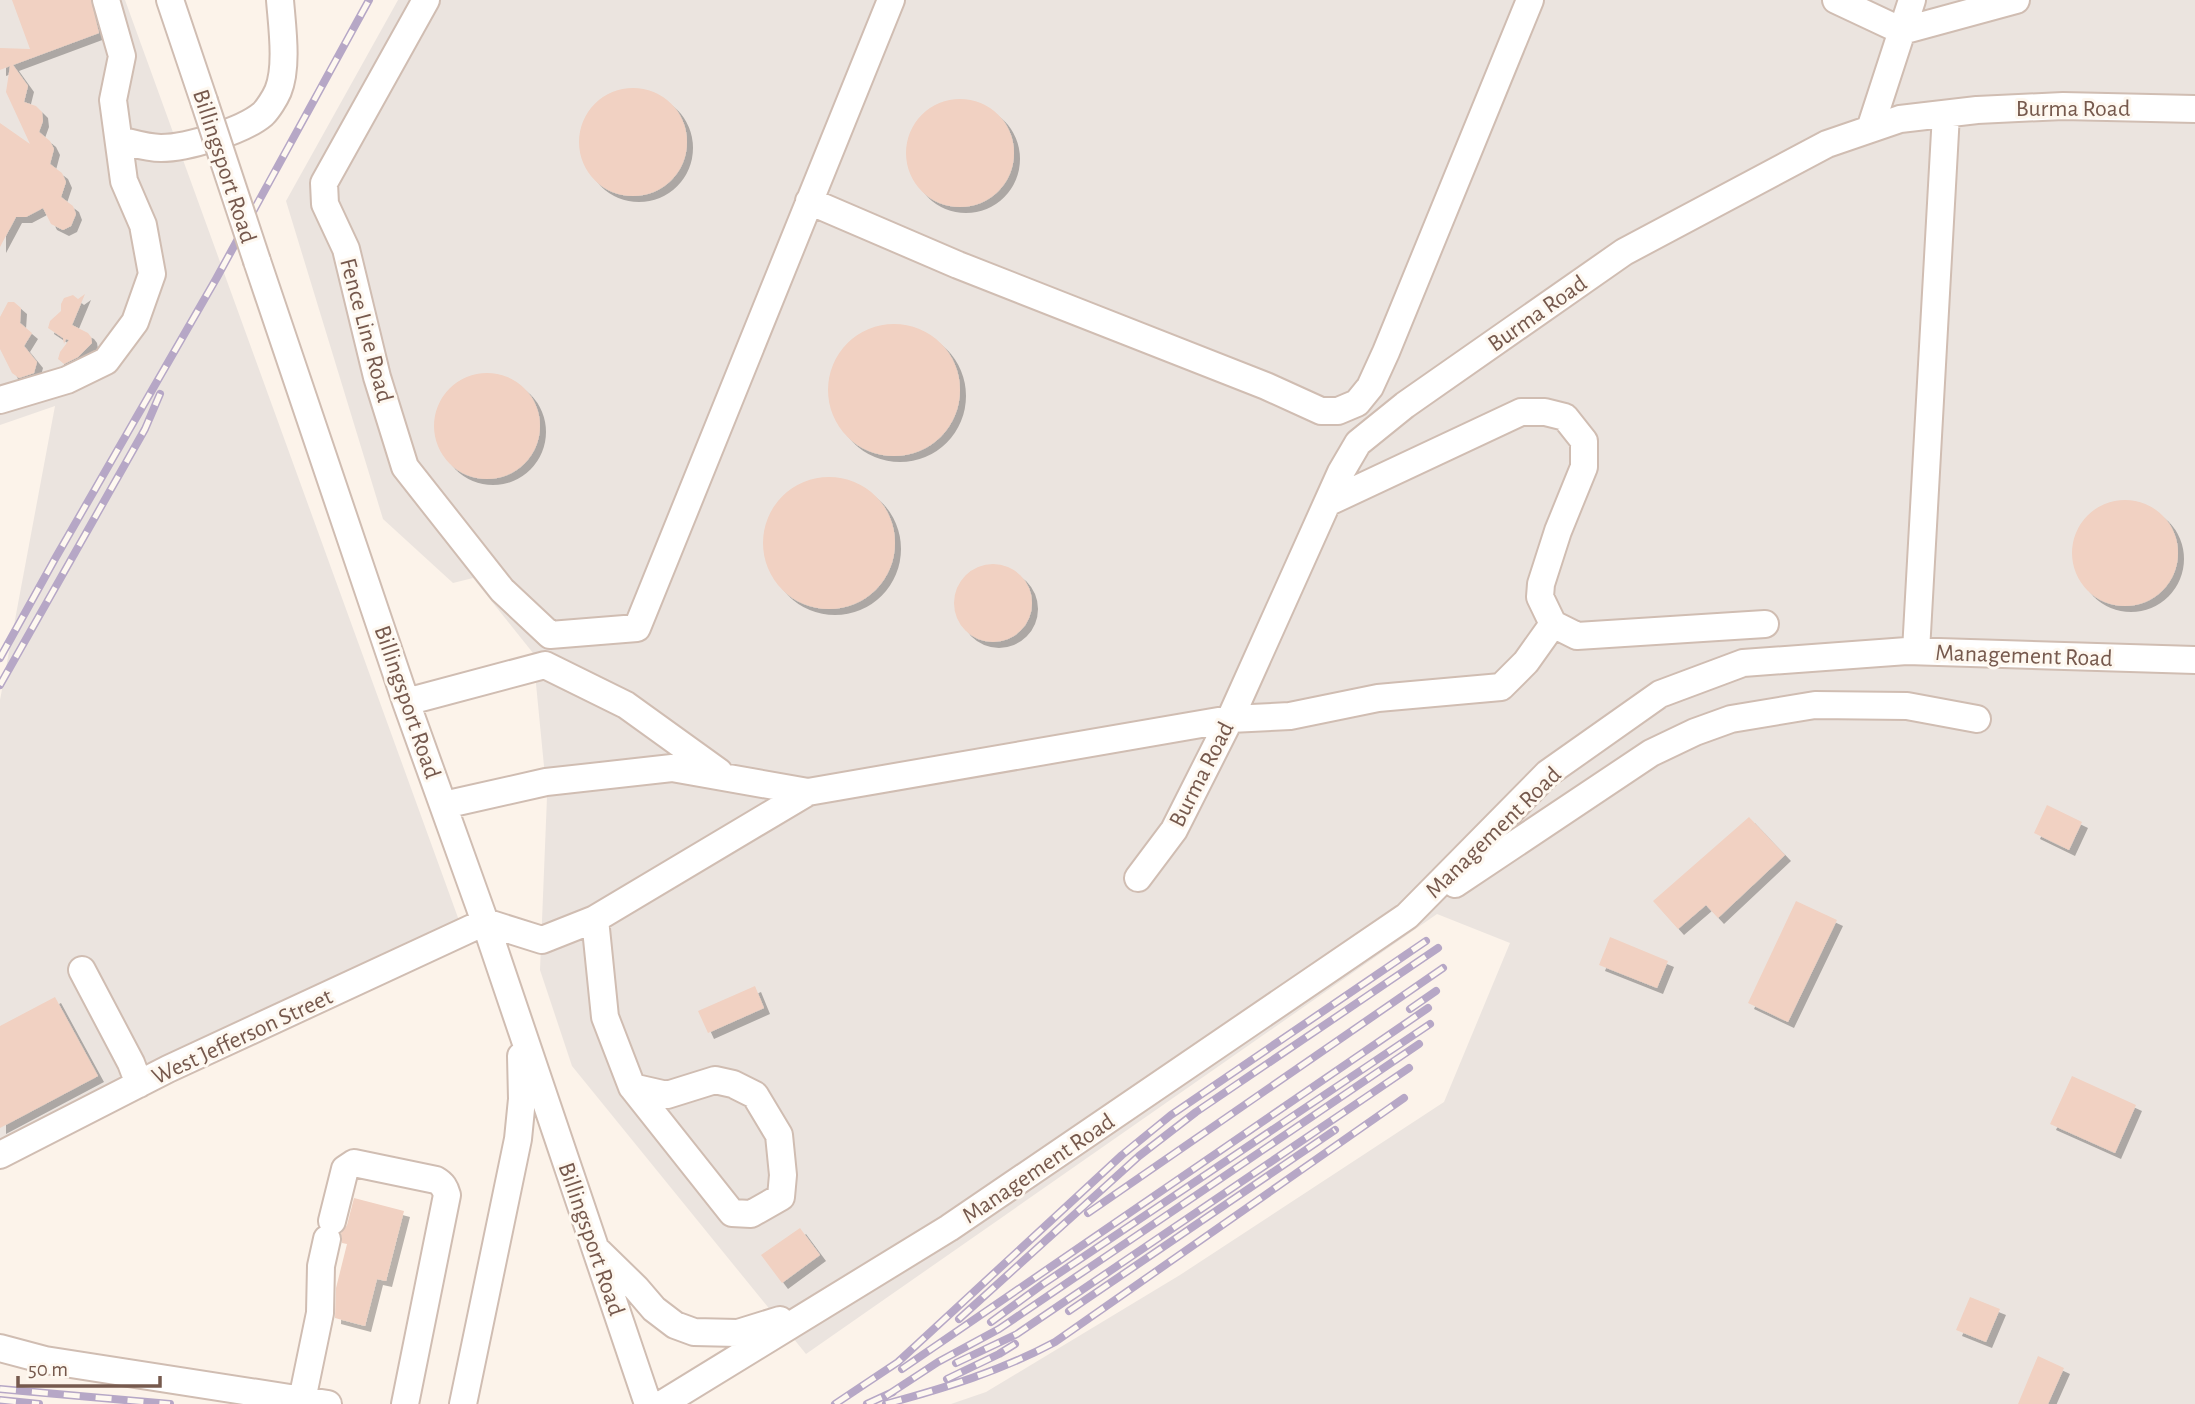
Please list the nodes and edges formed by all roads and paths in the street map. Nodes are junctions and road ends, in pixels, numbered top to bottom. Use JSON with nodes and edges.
{"nodes":[{"id":1,"x":106,"y":0,"type":"edge"},
{"id":2,"x":170,"y":0,"type":"edge"},
{"id":3,"x":280,"y":0,"type":"edge"},
{"id":4,"x":426,"y":0,"type":"edge"},
{"id":5,"x":891,"y":0,"type":"edge"},
{"id":6,"x":1530,"y":0,"type":"edge"},
{"id":7,"x":1836,"y":0,"type":"edge"},
{"id":8,"x":1912,"y":0,"type":"edge"},
{"id":9,"x":2017,"y":0,"type":"edge"},
{"id":10,"x":1902,"y":31,"type":"junction"},
{"id":11,"x":2195,"y":109,"type":"edge"},
{"id":12,"x":1946,"y":114,"type":"junction"},
{"id":13,"x":1870,"y":130,"type":"junction"},
{"id":14,"x":119,"y":140,"type":"junction"},
{"id":15,"x":809,"y":201,"type":"junction"},
{"id":16,"x":0,"y":400,"type":"edge"},
{"id":17,"x":1327,"y":503,"type":"junction"},
{"id":18,"x":1553,"y":624,"type":"junction"},
{"id":19,"x":1765,"y":624,"type":"dead end"},
{"id":20,"x":1916,"y":651,"type":"junction"},
{"id":21,"x":2195,"y":660,"type":"edge"},
{"id":22,"x":406,"y":702,"type":"junction"},
{"id":23,"x":1230,"y":719,"type":"junction"},
{"id":24,"x":1977,"y":719,"type":"dead end"},
{"id":25,"x":726,"y":777,"type":"junction"},
{"id":26,"x":808,"y":792,"type":"junction"},
{"id":27,"x":444,"y":805,"type":"junction"},
{"id":28,"x":1138,"y":878,"type":"dead end"},
{"id":29,"x":1407,"y":916,"type":"junction"},
{"id":30,"x":595,"y":919,"type":"junction"},
{"id":31,"x":485,"y":922,"type":"junction"},
{"id":32,"x":82,"y":970,"type":"dead end"},
{"id":33,"x":521,"y":1030,"type":"junction"},
{"id":34,"x":139,"y":1084,"type":"junction"},
{"id":35,"x":632,"y":1087,"type":"junction"},
{"id":36,"x":0,"y":1154,"type":"edge"},
{"id":37,"x":595,"y":1249,"type":"junction"},
{"id":38,"x":819,"y":1308,"type":"junction"},
{"id":39,"x":0,"y":1349,"type":"edge"},
{"id":40,"x":315,"y":1402,"type":"edge"},
{"id":41,"x":405,"y":1404,"type":"edge"},
{"id":42,"x":463,"y":1404,"type":"edge"},
{"id":43,"x":648,"y":1404,"type":"edge"},
{"id":44,"x":662,"y":1404,"type":"edge"}],
"edges":[{"from":1,"to":14,"type":"street"},
{"from":2,"to":22,"type":"street","name":"Billingsport Road","bridge":true},
{"from":3,"to":14,"type":"street"},
{"from":4,"to":15,"type":"street","name":"Fence Line Road"},
{"from":5,"to":15,"type":"street"},
{"from":6,"to":15,"type":"street"},
{"from":7,"to":10,"type":"street"},
{"from":8,"to":10,"type":"street"},
{"from":9,"to":10,"type":"street"},
{"from":10,"to":13,"type":"street"},
{"from":11,"to":12,"type":"street","name":"Burma Road"},
{"from":12,"to":13,"type":"street","name":"Burma Road"},
{"from":12,"to":20,"type":"street"},
{"from":13,"to":17,"type":"street","name":"Burma Road"},
{"from":14,"to":16,"type":"street"},
{"from":17,"to":18,"type":"street"},
{"from":17,"to":23,"type":"street","name":"Burma Road"},
{"from":18,"to":19,"type":"street"},
{"from":18,"to":23,"type":"street"},
{"from":20,"to":21,"type":"street","name":"Management Road"},
{"from":20,"to":29,"type":"street","name":"Management Road"},
{"from":22,"to":25,"type":"street"},
{"from":22,"to":27,"type":"street","name":"Billingsport Road"},
{"from":23,"to":26,"type":"street"},
{"from":23,"to":28,"type":"street","name":"Burma Road"},
{"from":24,"to":29,"type":"street"},
{"from":25,"to":26,"type":"street"},
{"from":25,"to":27,"type":"street"},
{"from":26,"to":30,"type":"street"},
{"from":27,"to":31,"type":"street","name":"Billingsport Road"},
{"from":29,"to":38,"type":"street","name":"Management Road"},
{"from":30,"to":31,"type":"street"},
{"from":30,"to":35,"type":"street"},
{"from":31,"to":33,"type":"street","name":"Billingsport Road"},
{"from":31,"to":34,"type":"street","name":"West Jefferson Street"},
{"from":32,"to":34,"type":"street"},
{"from":33,"to":37,"type":"street","name":"Billingsport Road"},
{"from":33,"to":42,"type":"street"},
{"from":34,"to":36,"type":"street","name":"West Jefferson Street"},
{"from":35,"to":35,"type":"street"},
{"from":37,"to":38,"type":"street"},
{"from":37,"to":43,"type":"street","name":"Billingsport Road"},
{"from":38,"to":44,"type":"street"},
{"from":39,"to":40,"type":"street"},
{"from":40,"to":41,"type":"street"}]}
